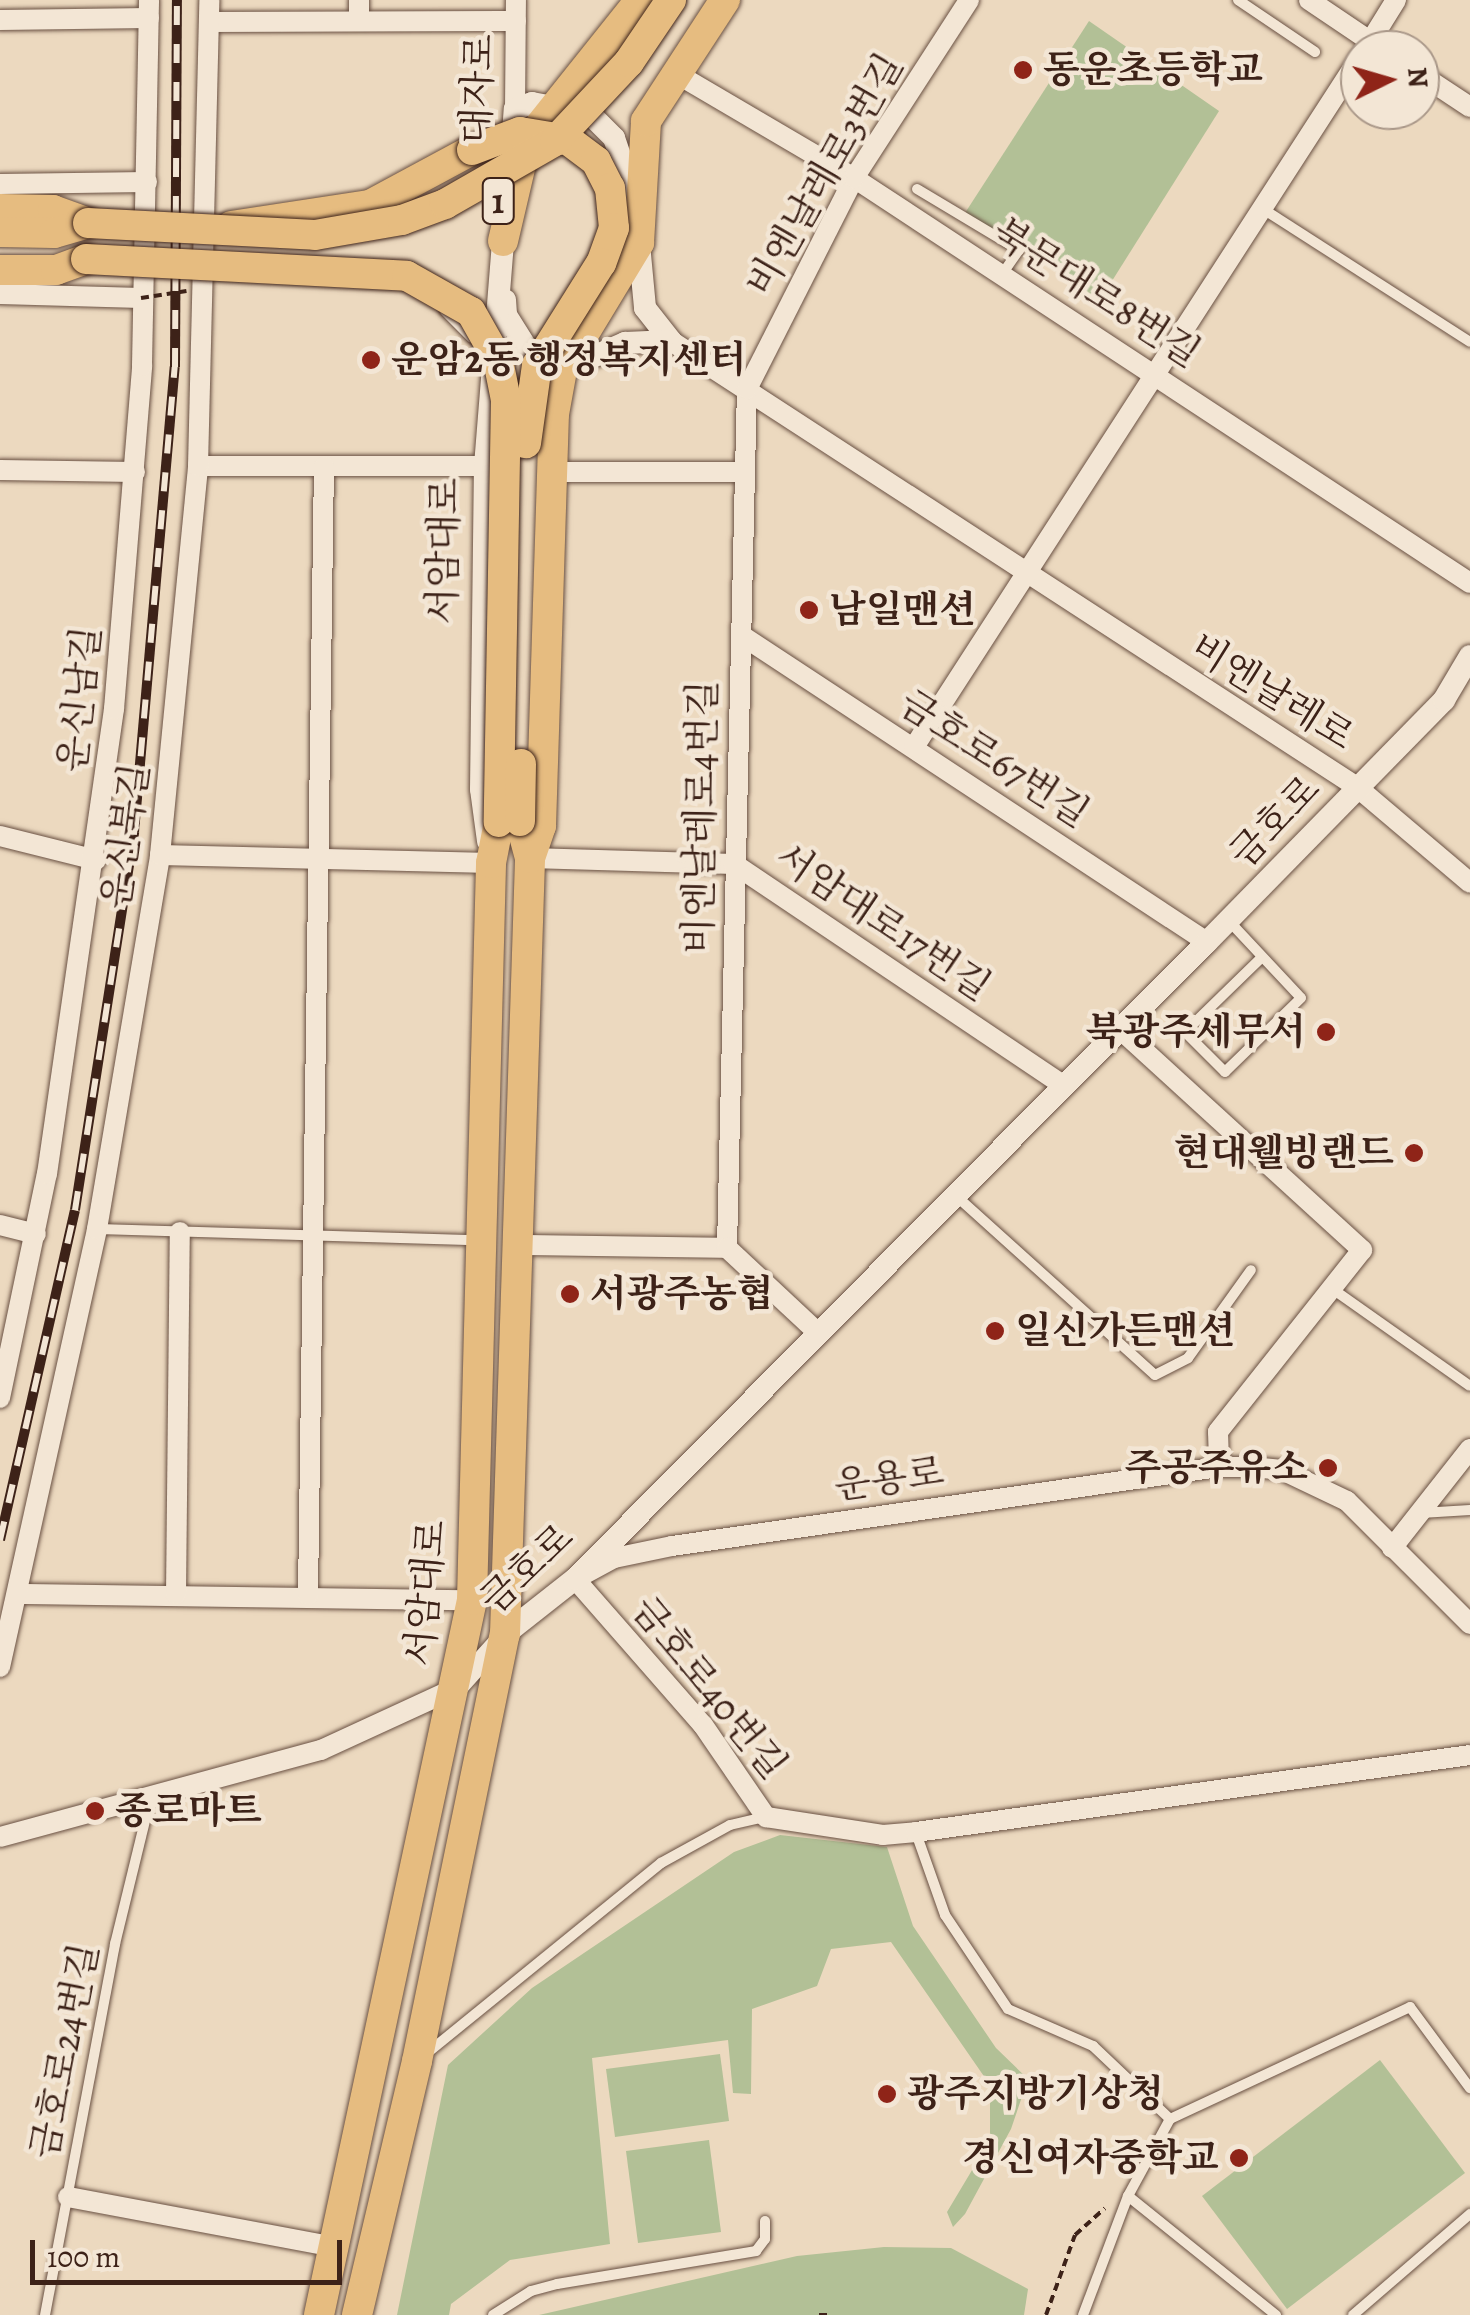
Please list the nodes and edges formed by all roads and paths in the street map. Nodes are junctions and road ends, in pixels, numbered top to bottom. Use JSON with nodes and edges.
{"nodes":[{"id":1,"x":208,"y":0,"type":"edge"},
{"id":2,"x":640,"y":0,"type":"edge"},
{"id":3,"x":671,"y":0,"type":"edge"},
{"id":4,"x":694,"y":0,"type":"edge"},
{"id":5,"x":725,"y":0,"type":"edge"},
{"id":6,"x":969,"y":0,"type":"edge"},
{"id":7,"x":1238,"y":0,"type":"edge"},
{"id":8,"x":1309,"y":0,"type":"edge"},
{"id":9,"x":1396,"y":0,"type":"edge"},
{"id":10,"x":149,"y":9,"type":"edge"},
{"id":11,"x":359,"y":10,"type":"edge"},
{"id":12,"x":516,"y":11,"type":"edge"},
{"id":13,"x":0,"y":20,"type":"edge"},
{"id":14,"x":209,"y":22,"type":"junction"},
{"id":15,"x":1345,"y":30,"type":"edge"},
{"id":16,"x":1380,"y":30,"type":"edge"},
{"id":17,"x":1315,"y":52,"type":"dead end"},
{"id":18,"x":676,"y":74,"type":"junction"},
{"id":19,"x":1440,"y":87,"type":"edge"},
{"id":20,"x":1340,"y":94,"type":"edge"},
{"id":21,"x":556,"y":104,"type":"junction"},
{"id":22,"x":1470,"y":107,"type":"edge"},
{"id":23,"x":516,"y":110,"type":"junction"},
{"id":24,"x":854,"y":178,"type":"junction"},
{"id":25,"x":147,"y":182,"type":"junction"},
{"id":26,"x":0,"y":184,"type":"edge"},
{"id":27,"x":917,"y":188,"type":"dead end"},
{"id":28,"x":1263,"y":209,"type":"junction"},
{"id":29,"x":0,"y":210,"type":"edge"},
{"id":30,"x":88,"y":222,"type":"junction"},
{"id":31,"x":226,"y":228,"type":"junction"},
{"id":32,"x":0,"y":232,"type":"edge"},
{"id":33,"x":503,"y":241,"type":"junction"},
{"id":34,"x":639,"y":243,"type":"junction"},
{"id":35,"x":0,"y":251,"type":"edge"},
{"id":36,"x":86,"y":259,"type":"junction"},
{"id":37,"x":0,"y":270,"type":"edge"},
{"id":38,"x":1002,"y":274,"type":"junction"},
{"id":39,"x":212,"y":275,"type":"junction"},
{"id":40,"x":0,"y":294,"type":"edge"},
{"id":41,"x":141,"y":298,"type":"junction"},
{"id":42,"x":671,"y":341,"type":"junction"},
{"id":43,"x":1470,"y":342,"type":"edge"},
{"id":44,"x":492,"y":370,"type":"junction"},
{"id":45,"x":562,"y":370,"type":"junction"},
{"id":46,"x":1158,"y":374,"type":"junction"},
{"id":47,"x":748,"y":389,"type":"junction"},
{"id":48,"x":198,"y":466,"type":"junction"},
{"id":49,"x":324,"y":466,"type":"junction"},
{"id":50,"x":485,"y":466,"type":"junction"},
{"id":51,"x":0,"y":470,"type":"edge"},
{"id":52,"x":135,"y":472,"type":"junction"},
{"id":53,"x":552,"y":472,"type":"junction"},
{"id":54,"x":741,"y":472,"type":"junction"},
{"id":55,"x":1024,"y":575,"type":"junction"},
{"id":56,"x":1470,"y":583,"type":"edge"},
{"id":57,"x":741,"y":635,"type":"junction"},
{"id":58,"x":1470,"y":656,"type":"edge"},
{"id":59,"x":914,"y":747,"type":"junction"},
{"id":60,"x":1357,"y":788,"type":"junction"},
{"id":61,"x":510,"y":822,"type":"junction"},
{"id":62,"x":0,"y":836,"type":"edge"},
{"id":63,"x":160,"y":855,"type":"junction"},
{"id":64,"x":530,"y":858,"type":"junction"},
{"id":65,"x":96,"y":860,"type":"junction"},
{"id":66,"x":320,"y":860,"type":"junction"},
{"id":67,"x":491,"y":863,"type":"junction"},
{"id":68,"x":734,"y":864,"type":"junction"},
{"id":69,"x":1470,"y":883,"type":"edge"},
{"id":70,"x":1228,"y":920,"type":"junction"},
{"id":71,"x":1208,"y":942,"type":"junction"},
{"id":72,"x":1262,"y":957,"type":"junction"},
{"id":73,"x":1120,"y":1029,"type":"junction"},
{"id":74,"x":1063,"y":1084,"type":"junction"},
{"id":75,"x":953,"y":1193,"type":"junction"},
{"id":76,"x":0,"y":1225,"type":"edge"},
{"id":77,"x":97,"y":1229,"type":"junction"},
{"id":78,"x":180,"y":1232,"type":"junction"},
{"id":79,"x":36,"y":1234,"type":"junction"},
{"id":80,"x":312,"y":1235,"type":"junction"},
{"id":81,"x":482,"y":1240,"type":"junction"},
{"id":82,"x":520,"y":1245,"type":"junction"},
{"id":83,"x":727,"y":1248,"type":"junction"},
{"id":84,"x":1251,"y":1270,"type":"dead end"},
{"id":85,"x":1334,"y":1290,"type":"junction"},
{"id":86,"x":816,"y":1331,"type":"junction"},
{"id":87,"x":1470,"y":1386,"type":"edge"},
{"id":88,"x":0,"y":1398,"type":"edge"},
{"id":89,"x":1470,"y":1449,"type":"edge"},
{"id":90,"x":1219,"y":1466,"type":"junction"},
{"id":91,"x":1470,"y":1510,"type":"edge"},
{"id":92,"x":1417,"y":1514,"type":"junction"},
{"id":93,"x":1392,"y":1548,"type":"junction"},
{"id":94,"x":575,"y":1579,"type":"junction"},
{"id":95,"x":18,"y":1594,"type":"junction"},
{"id":96,"x":176,"y":1594,"type":"junction"},
{"id":97,"x":308,"y":1595,"type":"junction"},
{"id":98,"x":472,"y":1600,"type":"junction"},
{"id":99,"x":1470,"y":1624,"type":"edge"},
{"id":100,"x":505,"y":1634,"type":"junction"},
{"id":101,"x":0,"y":1667,"type":"edge"},
{"id":102,"x":458,"y":1686,"type":"junction"},
{"id":103,"x":1470,"y":1755,"type":"edge"},
{"id":104,"x":150,"y":1800,"type":"junction"},
{"id":105,"x":766,"y":1817,"type":"junction"},
{"id":106,"x":916,"y":1832,"type":"junction"},
{"id":107,"x":0,"y":1837,"type":"edge"},
{"id":108,"x":417,"y":2061,"type":"junction"},
{"id":109,"x":1470,"y":2088,"type":"edge"},
{"id":110,"x":1170,"y":2118,"type":"junction"},
{"id":111,"x":1130,"y":2191,"type":"junction"},
{"id":112,"x":68,"y":2197,"type":"junction"},
{"id":113,"x":1470,"y":2214,"type":"edge"},
{"id":114,"x":765,"y":2220,"type":"dead end"},
{"id":115,"x":336,"y":2248,"type":"junction"},
{"id":116,"x":45,"y":2315,"type":"edge"},
{"id":117,"x":319,"y":2315,"type":"edge"},
{"id":118,"x":357,"y":2315,"type":"edge"},
{"id":119,"x":494,"y":2315,"type":"edge"},
{"id":120,"x":820,"y":2315,"type":"edge"},
{"id":121,"x":832,"y":2315,"type":"edge"},
{"id":122,"x":1046,"y":2315,"type":"edge"},
{"id":123,"x":1084,"y":2315,"type":"edge"},
{"id":124,"x":1276,"y":2315,"type":"edge"},
{"id":125,"x":1354,"y":2315,"type":"edge"}],
"edges":[{"from":1,"to":14,"type":"street","name":"운신북길"},
{"from":2,"to":21,"type":"main road"},
{"from":3,"to":31,"type":"main road","number":"1","bridge":true},
{"from":4,"to":39,"type":"main road","number":"1","bridge":true},
{"from":5,"to":18,"type":"main road"},
{"from":6,"to":24,"type":"street","name":"비엔날레로3번길"},
{"from":7,"to":17,"type":"lane"},
{"from":8,"to":15,"type":"street"},
{"from":9,"to":16,"type":"street"},
{"from":10,"to":13,"type":"street"},
{"from":10,"to":25,"type":"street","name":"운신남길"},
{"from":11,"to":12,"type":"street"},
{"from":11,"to":14,"type":"street"},
{"from":12,"to":23,"type":"street","name":"대자로"},
{"from":14,"to":39,"type":"street","name":"운신북길"},
{"from":18,"to":24,"type":"street","name":"북문대로8번길"},
{"from":18,"to":34,"type":"main road"},
{"from":19,"to":22,"type":"street"},
{"from":20,"to":28,"type":"street"},
{"from":21,"to":23,"type":"street"},
{"from":21,"to":33,"type":"main road"},
{"from":21,"to":34,"type":"street"},
{"from":23,"to":33,"type":"street","name":"대자로"},
{"from":24,"to":38,"type":"street","name":"북문대로8번길"},
{"from":24,"to":47,"type":"street","name":"비엔날레로3번길"},
{"from":25,"to":26,"type":"street"},
{"from":25,"to":41,"type":"street","name":"운신남길"},
{"from":27,"to":38,"type":"lane"},
{"from":28,"to":43,"type":"lane"},
{"from":28,"to":46,"type":"street"},
{"from":29,"to":30,"type":"main road"},
{"from":30,"to":31,"type":"main road","number":"1","bridge":true},
{"from":30,"to":32,"type":"main road","number":"1"},
{"from":31,"to":61,"type":"main road","bridge":true},
{"from":33,"to":44,"type":"street","name":"서암대로"},
{"from":33,"to":45,"type":"street"},
{"from":34,"to":42,"type":"street"},
{"from":34,"to":45,"type":"main road"},
{"from":35,"to":36,"type":"main road","number":"1"},
{"from":36,"to":37,"type":"main road"},
{"from":36,"to":39,"type":"main road","number":"1","bridge":true},
{"from":38,"to":46,"type":"street","name":"북문대로8번길"},
{"from":39,"to":41,"type":"path","bridge":true},
{"from":39,"to":44,"type":"lane"},
{"from":39,"to":48,"type":"street","name":"운신북길"},
{"from":39,"to":61,"type":"main road","bridge":true},
{"from":40,"to":41,"type":"street"},
{"from":41,"to":52,"type":"street","name":"운신남길"},
{"from":42,"to":45,"type":"street"},
{"from":42,"to":47,"type":"street","name":"비엔날레로"},
{"from":44,"to":50,"type":"street","name":"서암대로"},
{"from":45,"to":53,"type":"main road"},
{"from":46,"to":55,"type":"street"},
{"from":46,"to":56,"type":"street","name":"북문대로8번길"},
{"from":47,"to":54,"type":"street","name":"비엔날레로4번길"},
{"from":47,"to":55,"type":"street","name":"비엔날레로"},
{"from":48,"to":49,"type":"street"},
{"from":48,"to":63,"type":"street","name":"운신북길"},
{"from":49,"to":50,"type":"street"},
{"from":49,"to":66,"type":"street"},
{"from":50,"to":67,"type":"street","name":"서암대로"},
{"from":51,"to":52,"type":"street"},
{"from":52,"to":65,"type":"street","name":"운신남길"},
{"from":53,"to":54,"type":"street"},
{"from":53,"to":64,"type":"main road"},
{"from":54,"to":57,"type":"street","name":"비엔날레로4번길"},
{"from":55,"to":59,"type":"street"},
{"from":55,"to":60,"type":"street","name":"비엔날레로"},
{"from":57,"to":59,"type":"street","name":"금호로67번길"},
{"from":57,"to":68,"type":"street","name":"비엔날레로4번길"},
{"from":58,"to":60,"type":"street","name":"금호로"},
{"from":59,"to":71,"type":"street","name":"금호로67번길"},
{"from":60,"to":69,"type":"street","name":"비엔날레로"},
{"from":60,"to":70,"type":"street","name":"금호로"},
{"from":61,"to":64,"type":"main road","name":"서암대로"},
{"from":61,"to":67,"type":"main road","name":"서암대로"},
{"from":62,"to":65,"type":"street"},
{"from":63,"to":66,"type":"street"},
{"from":63,"to":77,"type":"street","name":"운신북길"},
{"from":64,"to":68,"type":"street","name":"서암대로17번길"},
{"from":64,"to":82,"type":"main road","name":"서암대로"},
{"from":65,"to":79,"type":"street","name":"운신남길"},
{"from":66,"to":67,"type":"street"},
{"from":66,"to":80,"type":"street"},
{"from":67,"to":81,"type":"main road","name":"서암대로"},
{"from":68,"to":74,"type":"street","name":"서암대로17번길"},
{"from":68,"to":83,"type":"street","name":"비엔날레로4번길"},
{"from":70,"to":71,"type":"street","name":"금호로"},
{"from":70,"to":72,"type":"lane"},
{"from":71,"to":73,"type":"street","name":"금호로"},
{"from":72,"to":72,"type":"lane"},
{"from":73,"to":74,"type":"street","name":"금호로"},
{"from":73,"to":85,"type":"street"},
{"from":74,"to":75,"type":"street","name":"금호로"},
{"from":75,"to":84,"type":"lane"},
{"from":75,"to":86,"type":"street","name":"금호로"},
{"from":76,"to":79,"type":"street"},
{"from":77,"to":78,"type":"lane"},
{"from":77,"to":95,"type":"street","name":"운신북길"},
{"from":78,"to":80,"type":"lane"},
{"from":78,"to":96,"type":"street"},
{"from":79,"to":88,"type":"street","name":"운신남길"},
{"from":80,"to":81,"type":"lane"},
{"from":80,"to":97,"type":"street"},
{"from":81,"to":98,"type":"main road","name":"서암대로"},
{"from":82,"to":83,"type":"street"},
{"from":82,"to":100,"type":"main road","name":"서암대로"},
{"from":83,"to":86,"type":"street"},
{"from":85,"to":87,"type":"lane"},
{"from":85,"to":90,"type":"street"},
{"from":86,"to":94,"type":"street","name":"금호로"},
{"from":89,"to":92,"type":"street"},
{"from":90,"to":93,"type":"street","name":"운용로"},
{"from":90,"to":94,"type":"street","name":"운용로"},
{"from":91,"to":92,"type":"lane"},
{"from":92,"to":93,"type":"street"},
{"from":93,"to":99,"type":"street","name":"운용로"},
{"from":94,"to":100,"type":"street","name":"금호로"},
{"from":94,"to":105,"type":"street","name":"금호로40번길"},
{"from":95,"to":96,"type":"street"},
{"from":95,"to":101,"type":"street","name":"운신북길"},
{"from":96,"to":97,"type":"street"},
{"from":97,"to":98,"type":"street"},
{"from":98,"to":102,"type":"main road","name":"서암대로"},
{"from":100,"to":102,"type":"street","name":"금호로"},
{"from":100,"to":108,"type":"main road","name":"서암대로"},
{"from":102,"to":104,"type":"street","name":"금호로"},
{"from":102,"to":115,"type":"main road","name":"서암대로"},
{"from":103,"to":106,"type":"street","name":"금호로40번길"},
{"from":104,"to":107,"type":"street","name":"금호로"},
{"from":104,"to":112,"type":"lane","name":"금호로24번길"},
{"from":105,"to":106,"type":"street","name":"금호로40번길"},
{"from":105,"to":108,"type":"lane"},
{"from":106,"to":110,"type":"lane"},
{"from":108,"to":118,"type":"main road","name":"서암대로"},
{"from":109,"to":110,"type":"lane"},
{"from":110,"to":111,"type":"lane"},
{"from":111,"to":122,"type":"path"},
{"from":111,"to":123,"type":"lane"},
{"from":111,"to":124,"type":"lane"},
{"from":112,"to":115,"type":"street"},
{"from":112,"to":116,"type":"lane","name":"금호로24번길"},
{"from":113,"to":125,"type":"lane"},
{"from":114,"to":119,"type":"lane"},
{"from":115,"to":117,"type":"main road","name":"서암대로"},
{"from":120,"to":121,"type":"path"}]}
